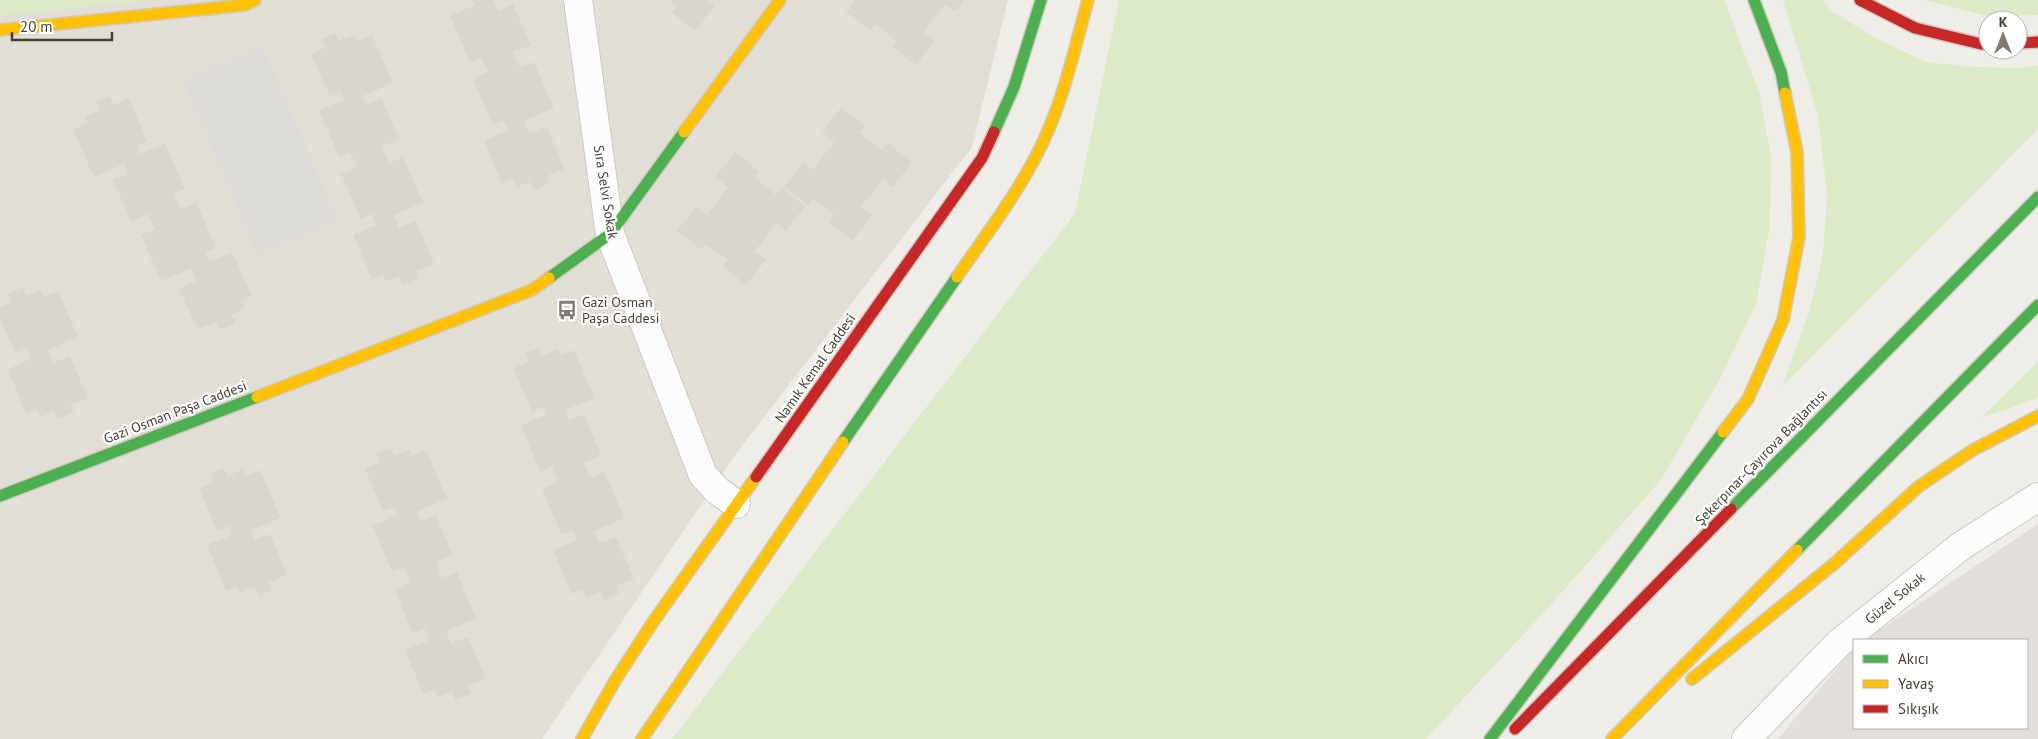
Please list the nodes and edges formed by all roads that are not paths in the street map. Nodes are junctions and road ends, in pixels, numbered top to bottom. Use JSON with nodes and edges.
{"nodes":[{"id":1,"x":255,"y":0,"type":"edge"},
{"id":2,"x":578,"y":0,"type":"edge"},
{"id":3,"x":780,"y":0,"type":"edge"},
{"id":4,"x":1041,"y":0,"type":"edge"},
{"id":5,"x":1088,"y":0,"type":"edge"},
{"id":6,"x":1754,"y":0,"type":"edge"},
{"id":7,"x":1860,"y":0,"type":"edge"},
{"id":8,"x":0,"y":30,"type":"edge"},
{"id":9,"x":1978,"y":43,"type":"edge"},
{"id":10,"x":2038,"y":197,"type":"edge"},
{"id":11,"x":610,"y":234,"type":"junction"},
{"id":12,"x":2038,"y":305,"type":"edge"},
{"id":13,"x":2038,"y":416,"type":"edge"},
{"id":14,"x":0,"y":496,"type":"edge"},
{"id":15,"x":2038,"y":497,"type":"edge"},
{"id":16,"x":736,"y":504,"type":"junction"},
{"id":17,"x":1684,"y":684,"type":"dead end"},
{"id":18,"x":1669,"y":697,"type":"dead end"},
{"id":19,"x":582,"y":739,"type":"edge"},
{"id":20,"x":642,"y":739,"type":"edge"},
{"id":21,"x":1490,"y":739,"type":"edge"},
{"id":22,"x":1506,"y":739,"type":"edge"},
{"id":23,"x":1612,"y":739,"type":"edge"},
{"id":24,"x":1617,"y":739,"type":"edge"},
{"id":25,"x":1746,"y":739,"type":"edge"}],
"edges":[{"from":1,"to":8,"type":"main road"},
{"from":2,"to":11,"type":"street","name":"Sıra Selvi Sokak"},
{"from":3,"to":11,"type":"main road","name":"Gazi Osman Paşa Caddesi"},
{"from":4,"to":16,"type":"main road","name":"Namık Kemal Caddesi"},
{"from":5,"to":20,"type":"main road"},
{"from":6,"to":21,"type":"main road"},
{"from":7,"to":9,"type":"main road"},
{"from":10,"to":22,"type":"main road","name":"Şekerpınar-Çayırova Bağlantısı"},
{"from":11,"to":14,"type":"main road","name":"Gazi Osman Paşa Caddesi"},
{"from":11,"to":16,"type":"street","name":"Sıra Selvi Sokak"},
{"from":12,"to":23,"type":"main road"},
{"from":13,"to":17,"type":"main road"},
{"from":15,"to":25,"type":"street","name":"Güzel Sokak"},
{"from":16,"to":19,"type":"main road","name":"Namık Kemal Caddesi"},
{"from":18,"to":24,"type":"main road"}]}
